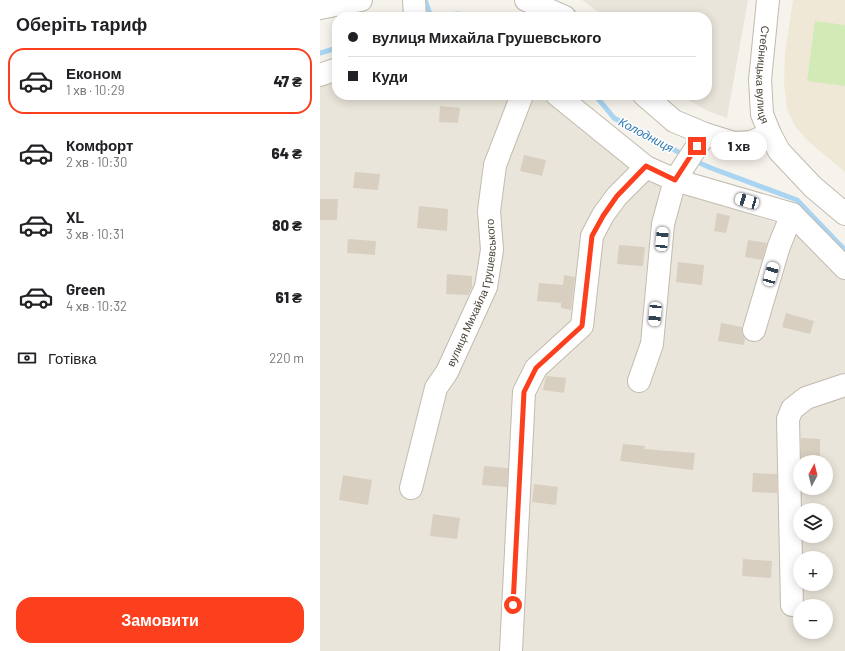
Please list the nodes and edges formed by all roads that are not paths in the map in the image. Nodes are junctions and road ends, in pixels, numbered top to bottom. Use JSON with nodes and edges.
{"nodes":[{"id":1,"x":361,"y":0,"type":"edge"},
{"id":2,"x":414,"y":0,"type":"edge"},
{"id":3,"x":526,"y":0,"type":"edge"},
{"id":4,"x":768,"y":0,"type":"edge"},
{"id":5,"x":320,"y":8,"type":"edge"},
{"id":6,"x":415,"y":12,"type":"edge"},
{"id":7,"x":554,"y":12,"type":"edge"},
{"id":8,"x":332,"y":71,"type":"edge"},
{"id":9,"x":320,"y":75,"type":"edge"},
{"id":10,"x":520,"y":100,"type":"edge"},
{"id":11,"x":563,"y":100,"type":"edge"},
{"id":12,"x":650,"y":100,"type":"edge"},
{"id":13,"x":705,"y":134,"type":"junction"},
{"id":14,"x":770,"y":134,"type":"junction"},
{"id":15,"x":646,"y":166,"type":"junction"},
{"id":16,"x":675,"y":180,"type":"junction"},
{"id":17,"x":792,"y":214,"type":"junction"},
{"id":18,"x":845,"y":214,"type":"edge"},
{"id":19,"x":845,"y":268,"type":"edge"},
{"id":20,"x":754,"y":330,"type":"dead end"},
{"id":21,"x":638,"y":381,"type":"dead end"},
{"id":22,"x":845,"y":384,"type":"edge"},
{"id":23,"x":411,"y":488,"type":"dead end"},
{"id":24,"x":792,"y":605,"type":"dead end"},
{"id":25,"x":511,"y":651,"type":"edge"}],
"edges":[{"from":1,"to":5,"type":"street"},
{"from":2,"to":6,"type":"street"},
{"from":3,"to":7,"type":"street"},
{"from":4,"to":14,"type":"street","name":"Стебницька вулиця"},
{"from":8,"to":9,"type":"street"},
{"from":10,"to":23,"type":"street","name":"вулиця Михайла Грушевського"},
{"from":11,"to":15,"type":"street"},
{"from":12,"to":13,"type":"street"},
{"from":13,"to":14,"type":"street"},
{"from":13,"to":16,"type":"street"},
{"from":14,"to":18,"type":"street","name":"Стебницька вулиця"},
{"from":15,"to":16,"type":"street"},
{"from":15,"to":25,"type":"street"},
{"from":16,"to":17,"type":"street"},
{"from":16,"to":21,"type":"street"},
{"from":17,"to":19,"type":"street"},
{"from":17,"to":20,"type":"street"},
{"from":22,"to":24,"type":"street"}]}
